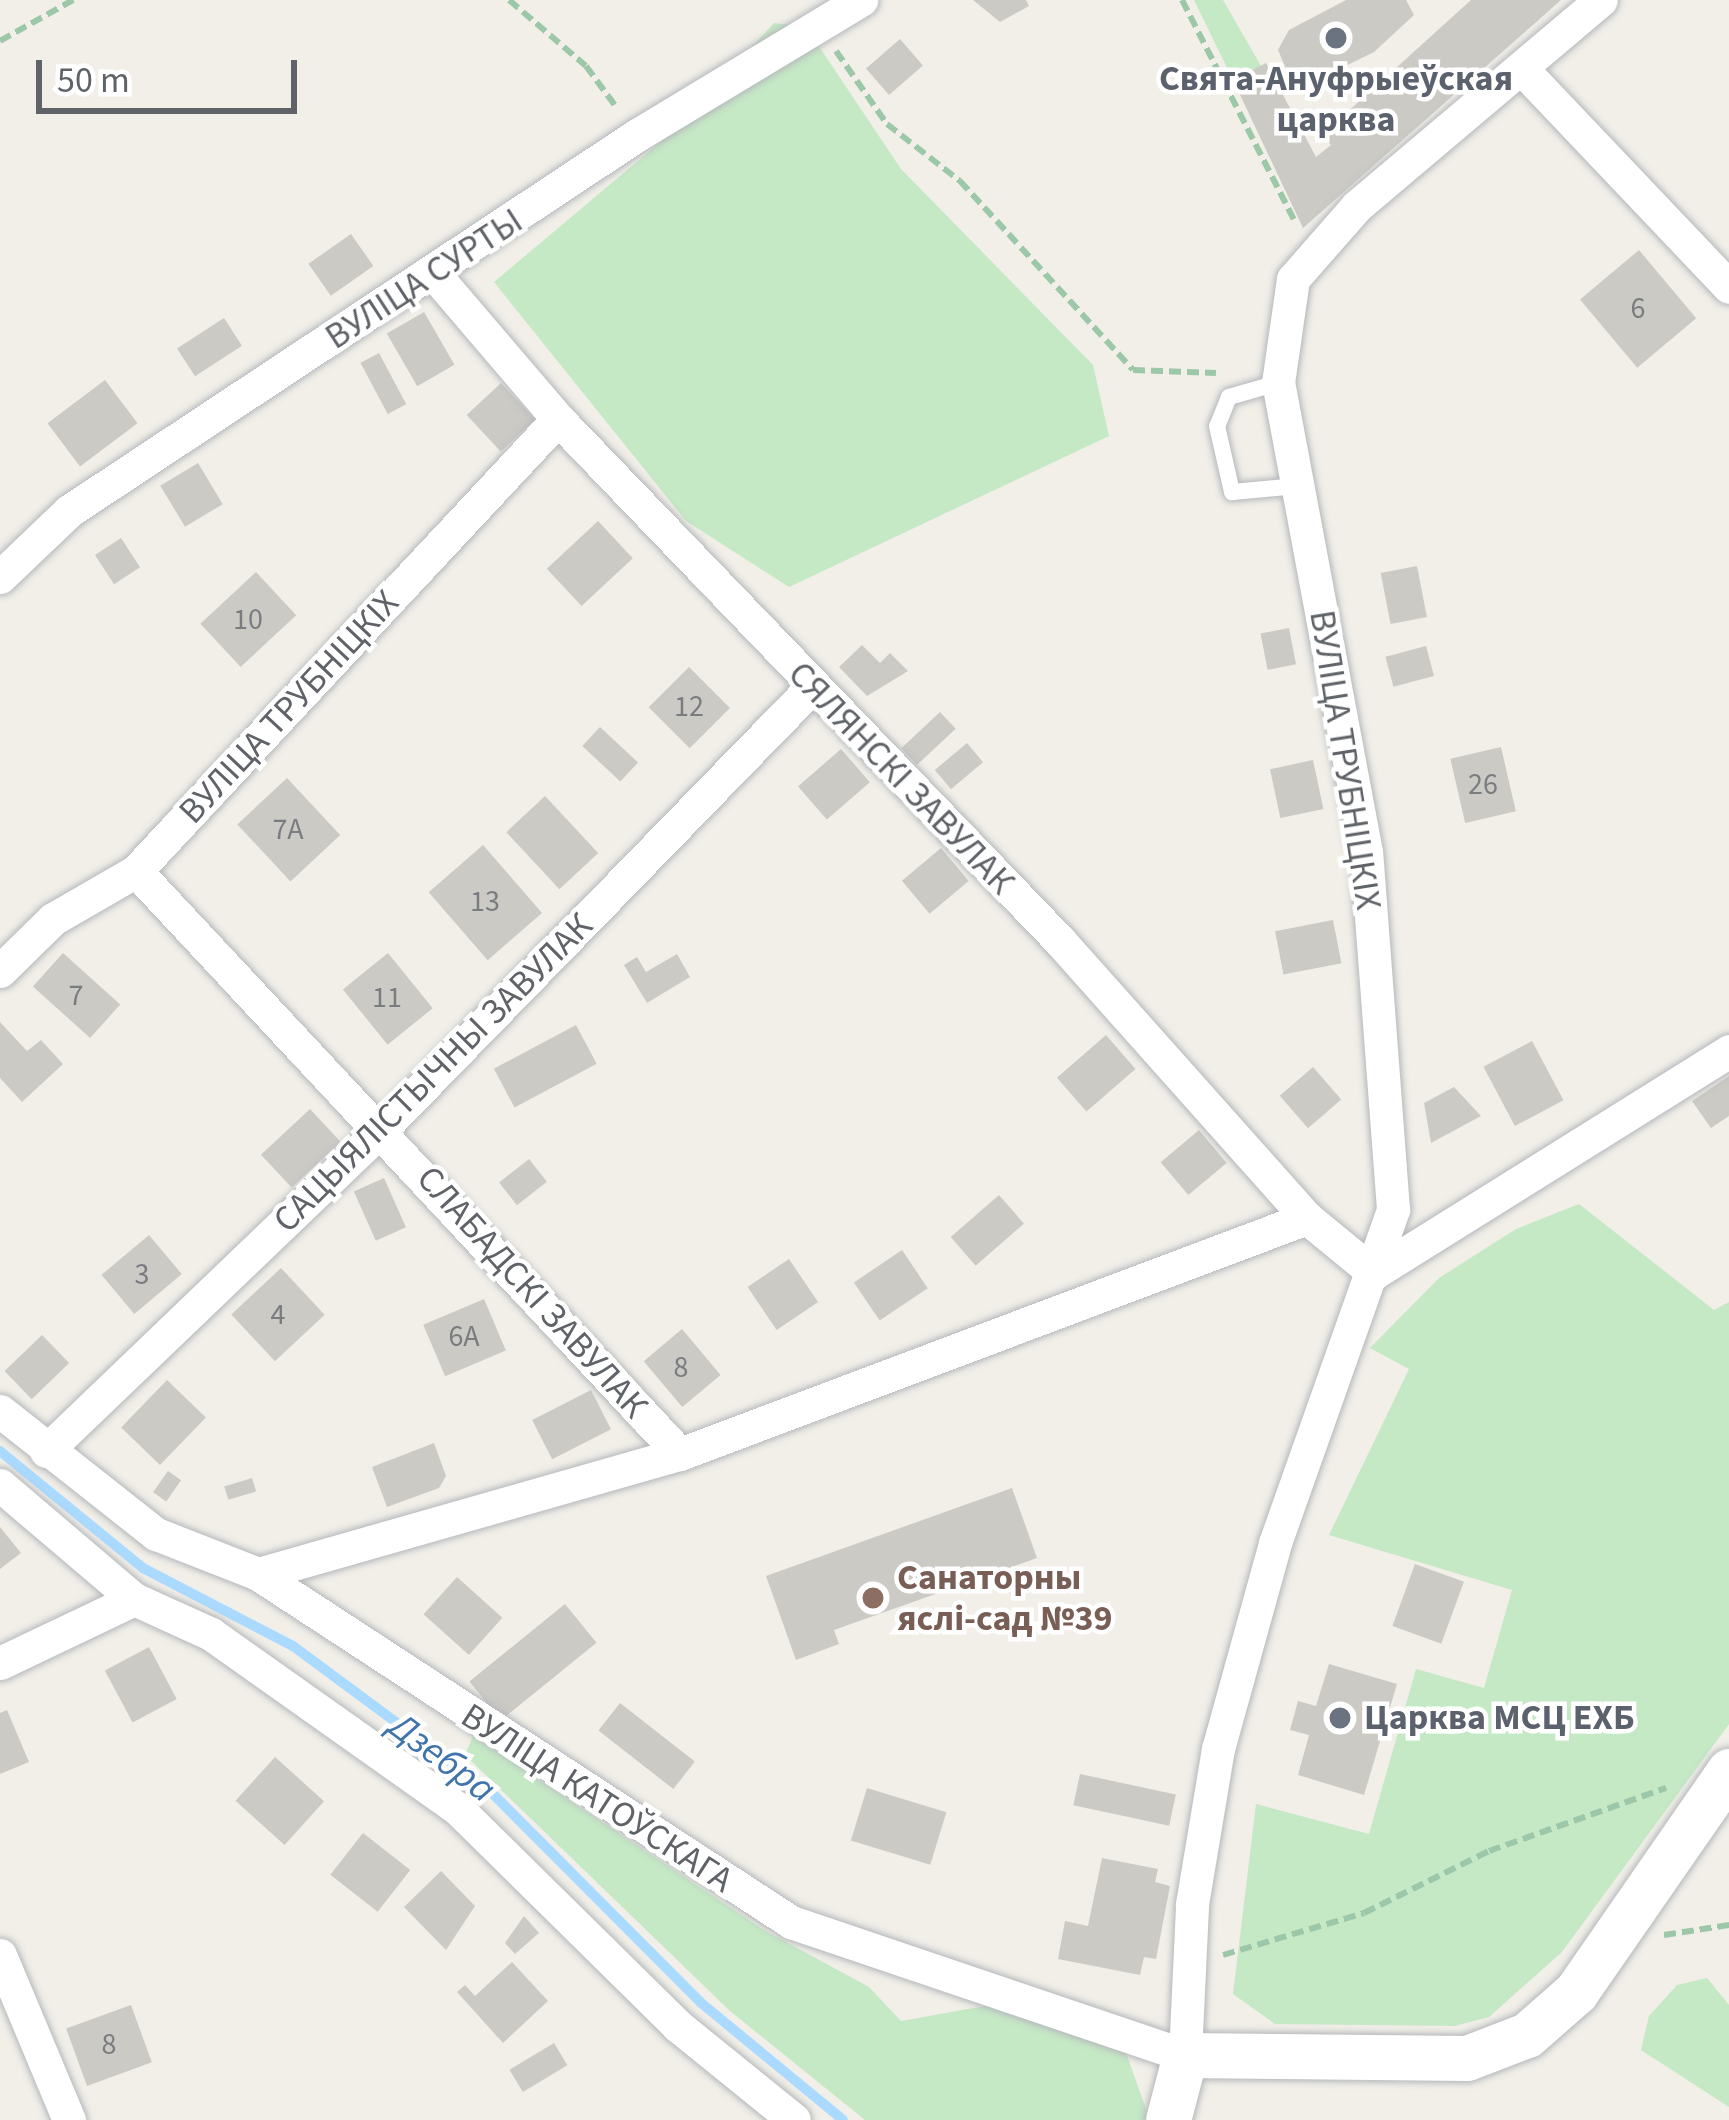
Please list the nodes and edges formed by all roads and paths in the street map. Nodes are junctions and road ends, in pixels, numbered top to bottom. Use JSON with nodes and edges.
{"nodes":[{"id":1,"x":73,"y":0,"type":"edge"},
{"id":2,"x":509,"y":0,"type":"edge"},
{"id":3,"x":861,"y":0,"type":"edge"},
{"id":4,"x":1182,"y":0,"type":"edge"},
{"id":5,"x":1601,"y":0,"type":"edge"},
{"id":6,"x":822,"y":30,"type":"junction"},
{"id":7,"x":0,"y":41,"type":"edge"},
{"id":8,"x":1525,"y":72,"type":"junction"},
{"id":9,"x":637,"y":135,"type":"junction"},
{"id":10,"x":1312,"y":254,"type":"junction"},
{"id":11,"x":435,"y":275,"type":"junction"},
{"id":12,"x":1729,"y":287,"type":"edge"},
{"id":13,"x":1278,"y":383,"type":"junction"},
{"id":14,"x":557,"y":418,"type":"junction"},
{"id":15,"x":1298,"y":486,"type":"junction"},
{"id":16,"x":0,"y":577,"type":"edge"},
{"id":17,"x":812,"y":687,"type":"junction"},
{"id":18,"x":136,"y":871,"type":"junction"},
{"id":19,"x":0,"y":971,"type":"edge"},
{"id":20,"x":1729,"y":1051,"type":"edge"},
{"id":21,"x":382,"y":1129,"type":"junction"},
{"id":22,"x":1307,"y":1218,"type":"junction"},
{"id":23,"x":1373,"y":1274,"type":"junction"},
{"id":24,"x":0,"y":1411,"type":"edge"},
{"id":25,"x":46,"y":1451,"type":"junction"},
{"id":26,"x":680,"y":1454,"type":"junction"},
{"id":27,"x":0,"y":1485,"type":"edge"},
{"id":28,"x":258,"y":1574,"type":"junction"},
{"id":29,"x":134,"y":1599,"type":"junction"},
{"id":30,"x":0,"y":1663,"type":"edge"},
{"id":31,"x":1729,"y":1771,"type":"edge"},
{"id":32,"x":1684,"y":1778,"type":"dead end"},
{"id":33,"x":1729,"y":1925,"type":"edge"},
{"id":34,"x":1661,"y":1936,"type":"dead end"},
{"id":35,"x":0,"y":1955,"type":"edge"},
{"id":36,"x":1190,"y":1960,"type":"junction"},
{"id":37,"x":1185,"y":2056,"type":"junction"},
{"id":38,"x":69,"y":2120,"type":"edge"},
{"id":39,"x":794,"y":2120,"type":"edge"},
{"id":40,"x":1168,"y":2120,"type":"edge"}],
"edges":[{"from":1,"to":7,"type":"path"},
{"from":2,"to":9,"type":"path"},
{"from":3,"to":6,"type":"street","name":"ВУЛІЦА СУРТЫ"},
{"from":4,"to":10,"type":"path"},
{"from":5,"to":8,"type":"street"},
{"from":6,"to":9,"type":"street","name":"ВУЛІЦА СУРТЫ"},
{"from":6,"to":13,"type":"path"},
{"from":8,"to":10,"type":"street"},
{"from":8,"to":12,"type":"street"},
{"from":9,"to":11,"type":"street","name":"ВУЛІЦА СУРТЫ"},
{"from":10,"to":13,"type":"street","name":"ВУЛІЦА ТРУБНІЦКІХ"},
{"from":11,"to":14,"type":"street","name":"СЯЛЯНСКІ ЗАВУЛАК"},
{"from":11,"to":16,"type":"street","name":"ВУЛІЦА СУРТЫ"},
{"from":13,"to":15,"type":"street","name":"ВУЛІЦА ТРУБНІЦКІХ"},
{"from":13,"to":15,"type":"lane"},
{"from":14,"to":17,"type":"street","name":"СЯЛЯНСКІ ЗАВУЛАК"},
{"from":14,"to":18,"type":"street","name":"ВУЛІЦА ТРУБНІЦКІХ"},
{"from":15,"to":23,"type":"street","name":"ВУЛІЦА ТРУБНІЦКІХ"},
{"from":17,"to":21,"type":"street","name":"САЦЫЯЛІСТЫЧНЫ ЗАВУЛАК"},
{"from":17,"to":22,"type":"street","name":"СЯЛЯНСКІ ЗАВУЛАК"},
{"from":18,"to":19,"type":"street","name":"ВУЛІЦА ТРУБНІЦКІХ"},
{"from":18,"to":21,"type":"street","name":"СЛАБАДСКІ ЗАВУЛАК"},
{"from":20,"to":23,"type":"street"},
{"from":21,"to":25,"type":"street","name":"САЦЫЯЛІСТЫЧНЫ ЗАВУЛАК"},
{"from":21,"to":26,"type":"street","name":"СЛАБАДСКІ ЗАВУЛАК"},
{"from":22,"to":23,"type":"street","name":"СЯЛЯНСКІ ЗАВУЛАК"},
{"from":22,"to":26,"type":"street","name":"СЛАБАДСКІ ЗАВУЛАК"},
{"from":23,"to":36,"type":"street","name":"ВУЛІЦА ТРУБНІЦКІХ"},
{"from":24,"to":25,"type":"street","name":"ВУЛІЦА КАТОЎСКАГА"},
{"from":25,"to":28,"type":"street","name":"ВУЛІЦА КАТОЎСКАГА"},
{"from":26,"to":28,"type":"street","name":"СЛАБАДСКІ ЗАВУЛАК"},
{"from":27,"to":29,"type":"street"},
{"from":28,"to":37,"type":"street","name":"ВУЛІЦА КАТОЎСКАГА"},
{"from":29,"to":30,"type":"street"},
{"from":29,"to":39,"type":"street"},
{"from":31,"to":37,"type":"street"},
{"from":32,"to":36,"type":"path"},
{"from":33,"to":34,"type":"path"},
{"from":35,"to":38,"type":"street"},
{"from":36,"to":37,"type":"street","name":"ВУЛІЦА ТРУБНІЦКІХ"},
{"from":37,"to":40,"type":"street"}]}
